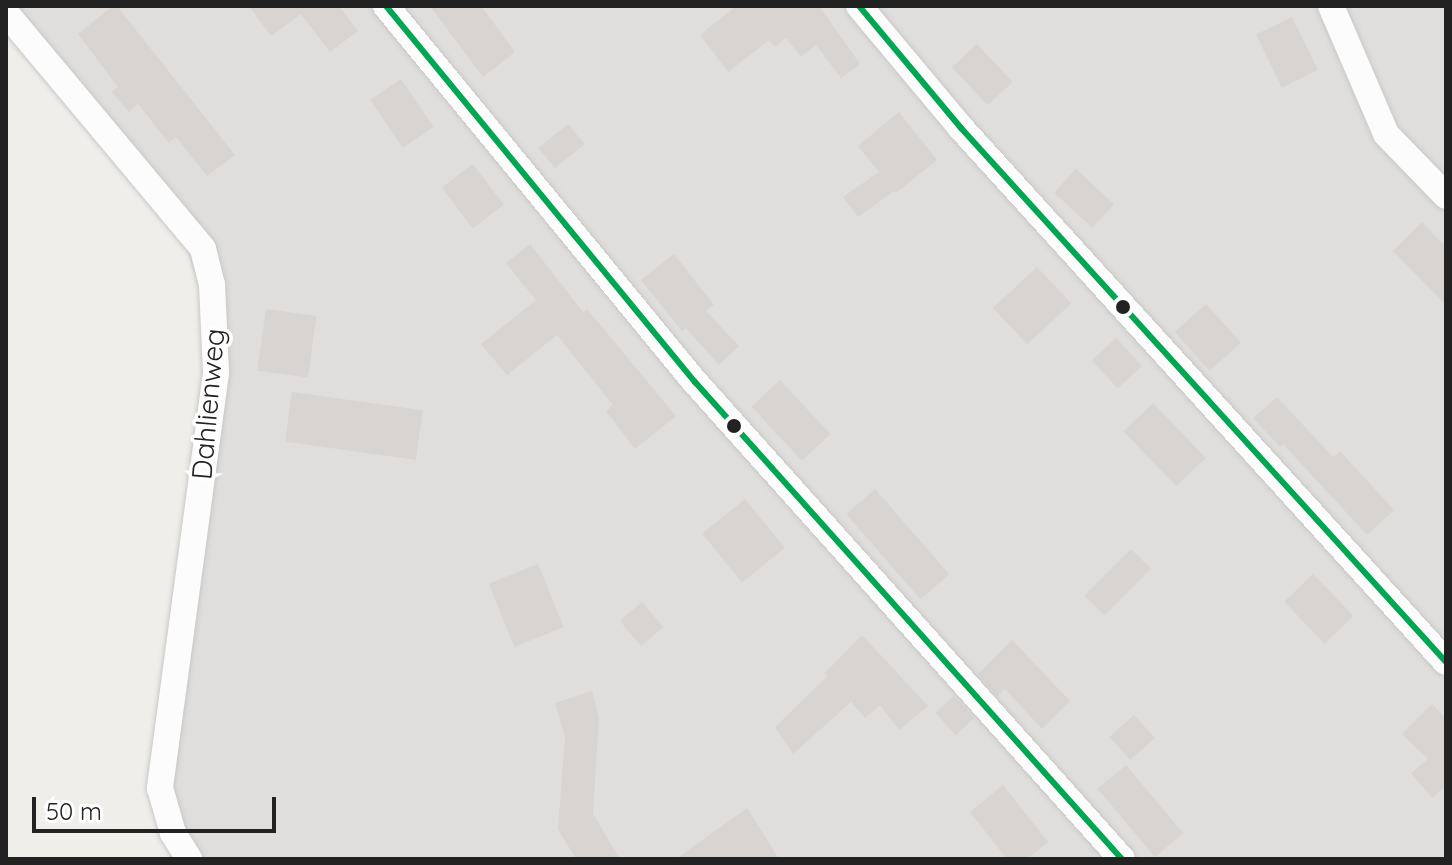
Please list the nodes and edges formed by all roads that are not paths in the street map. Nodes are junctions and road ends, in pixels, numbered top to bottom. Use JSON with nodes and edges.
{"nodes":[{"id":1,"x":386,"y":6,"type":"edge"},
{"id":2,"x":859,"y":6,"type":"edge"},
{"id":3,"x":1331,"y":6,"type":"edge"},
{"id":4,"x":6,"y":13,"type":"edge"},
{"id":5,"x":1446,"y":196,"type":"edge"},
{"id":6,"x":1446,"y":662,"type":"edge"},
{"id":7,"x":189,"y":859,"type":"edge"},
{"id":8,"x":1122,"y":859,"type":"edge"}],
"edges":[{"from":1,"to":8,"type":"street"},
{"from":2,"to":6,"type":"street"},
{"from":3,"to":5,"type":"street"},
{"from":4,"to":7,"type":"street","name":"Dahlienweg"}]}
